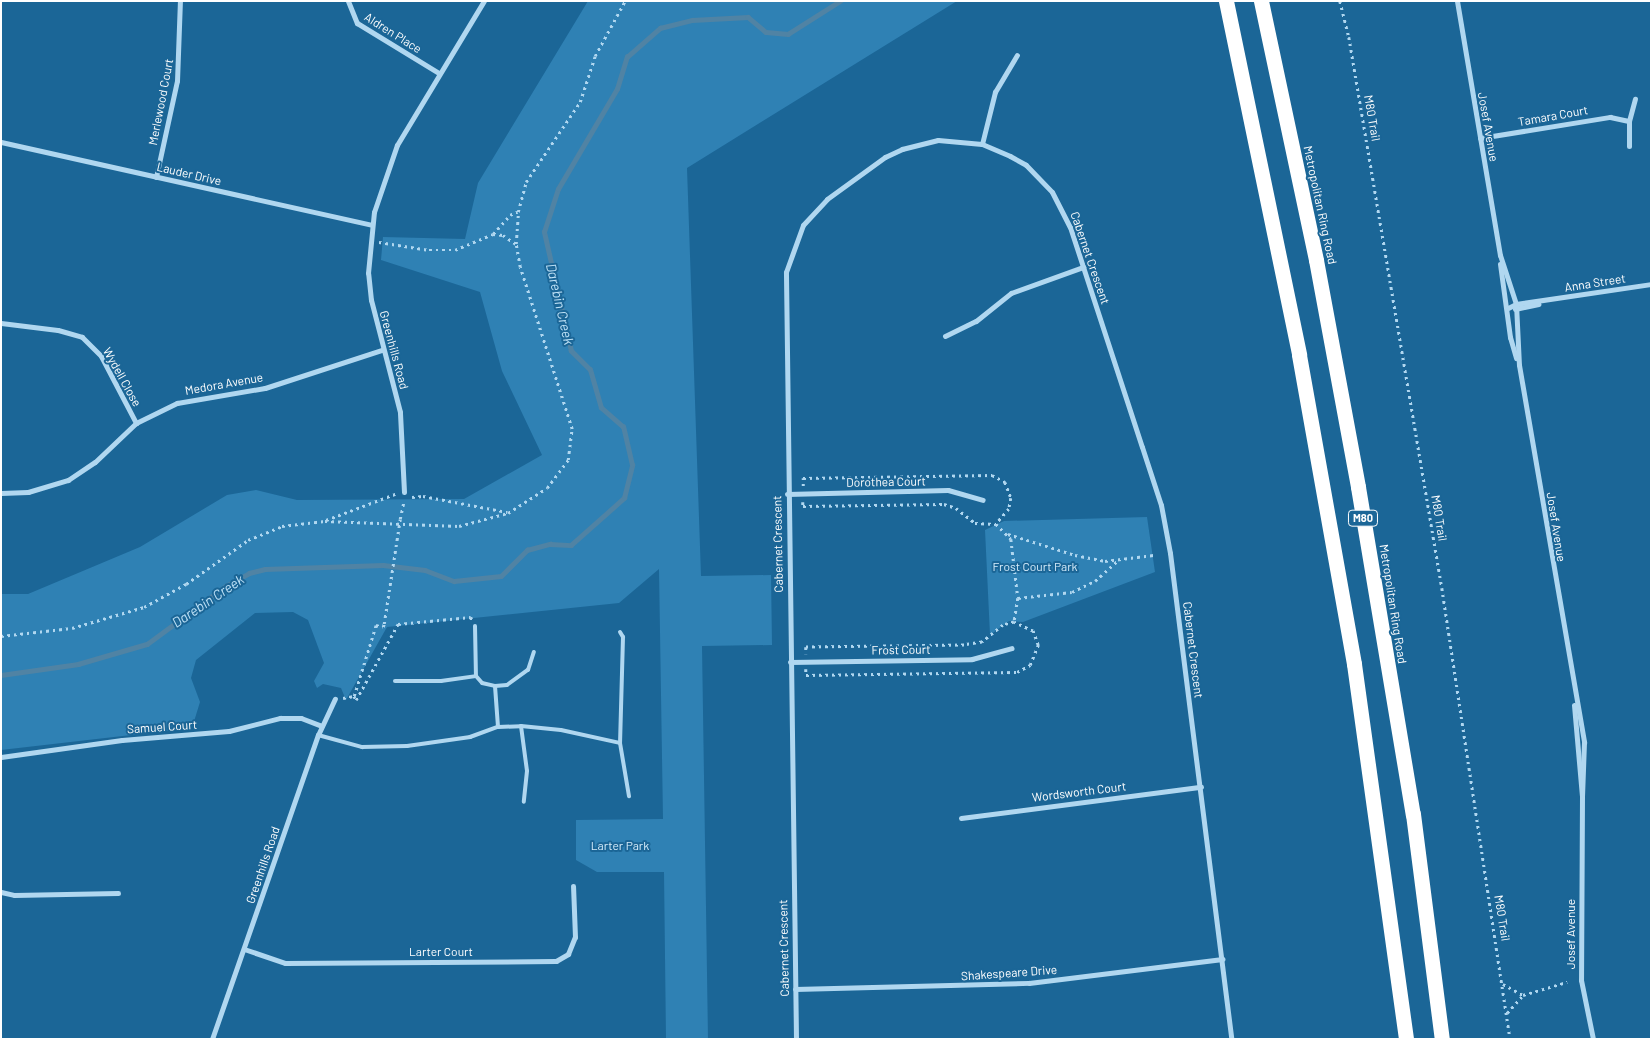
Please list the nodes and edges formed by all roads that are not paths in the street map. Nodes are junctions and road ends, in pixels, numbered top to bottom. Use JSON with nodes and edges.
{"nodes":[{"id":1,"x":180,"y":1,"type":"edge"},
{"id":2,"x":348,"y":1,"type":"edge"},
{"id":3,"x":484,"y":1,"type":"edge"},
{"id":4,"x":1226,"y":1,"type":"edge"},
{"id":5,"x":1261,"y":1,"type":"edge"},
{"id":6,"x":1456,"y":1,"type":"edge"},
{"id":7,"x":1017,"y":55,"type":"dead end"},
{"id":8,"x":440,"y":73,"type":"junction"},
{"id":9,"x":1635,"y":99,"type":"dead end"},
{"id":10,"x":1629,"y":122,"type":"junction"},
{"id":11,"x":1480,"y":138,"type":"junction"},
{"id":12,"x":1,"y":142,"type":"edge"},
{"id":13,"x":982,"y":144,"type":"junction"},
{"id":14,"x":1629,"y":146,"type":"dead end"},
{"id":15,"x":156,"y":177,"type":"junction"},
{"id":16,"x":372,"y":225,"type":"junction"},
{"id":17,"x":1500,"y":255,"type":"junction"},
{"id":18,"x":1083,"y":267,"type":"junction"},
{"id":19,"x":1651,"y":284,"type":"edge"},
{"id":20,"x":1516,"y":307,"type":"junction"},
{"id":21,"x":1508,"y":308,"type":"junction"},
{"id":22,"x":1,"y":324,"type":"edge"},
{"id":23,"x":945,"y":336,"type":"dead end"},
{"id":24,"x":382,"y":350,"type":"junction"},
{"id":25,"x":1518,"y":365,"type":"junction"},
{"id":26,"x":136,"y":424,"type":"junction"},
{"id":27,"x":1,"y":492,"type":"edge"},
{"id":28,"x":404,"y":492,"type":"road end"},
{"id":29,"x":787,"y":494,"type":"junction"},
{"id":30,"x":983,"y":500,"type":"dead end"},
{"id":31,"x":475,"y":626,"type":"road end"},
{"id":32,"x":620,"y":632,"type":"dead end"},
{"id":33,"x":1012,"y":648,"type":"dead end"},
{"id":34,"x":534,"y":652,"type":"dead end"},
{"id":35,"x":790,"y":662,"type":"junction"},
{"id":36,"x":476,"y":676,"type":"junction"},
{"id":37,"x":395,"y":681,"type":"dead end"},
{"id":38,"x":495,"y":686,"type":"junction"},
{"id":39,"x":335,"y":700,"type":"road end"},
{"id":40,"x":322,"y":726,"type":"junction"},
{"id":41,"x":521,"y":726,"type":"junction"},
{"id":42,"x":498,"y":727,"type":"junction"},
{"id":43,"x":318,"y":735,"type":"junction"},
{"id":44,"x":620,"y":743,"type":"junction"},
{"id":45,"x":1,"y":757,"type":"edge"},
{"id":46,"x":1201,"y":787,"type":"junction"},
{"id":47,"x":629,"y":796,"type":"dead end"},
{"id":48,"x":524,"y":802,"type":"dead end"},
{"id":49,"x":961,"y":818,"type":"dead end"},
{"id":50,"x":574,"y":886,"type":"dead end"},
{"id":51,"x":1,"y":892,"type":"edge"},
{"id":52,"x":118,"y":893,"type":"dead end"},
{"id":53,"x":244,"y":949,"type":"junction"},
{"id":54,"x":1223,"y":959,"type":"junction"},
{"id":55,"x":795,"y":989,"type":"junction"},
{"id":56,"x":212,"y":1039,"type":"edge"},
{"id":57,"x":796,"y":1039,"type":"edge"},
{"id":58,"x":1231,"y":1039,"type":"edge"},
{"id":59,"x":1406,"y":1039,"type":"edge"},
{"id":60,"x":1442,"y":1039,"type":"edge"},
{"id":61,"x":1593,"y":1039,"type":"edge"}],
"edges":[{"from":1,"to":15,"type":"street","name":"Merlewood Court"},
{"from":2,"to":8,"type":"street","name":"Aldren Place"},
{"from":3,"to":8,"type":"street","name":"Greenhills Road"},
{"from":4,"to":59,"type":"highway","number":"M80"},
{"from":5,"to":60,"type":"highway","name":"Metropolitan Ring Road","number":"M80"},
{"from":6,"to":11,"type":"street","name":"Josef Avenue"},
{"from":7,"to":13,"type":"street"},
{"from":8,"to":16,"type":"street","name":"Greenhills Road"},
{"from":9,"to":10,"type":"street"},
{"from":10,"to":11,"type":"street","name":"Tamara Court"},
{"from":10,"to":14,"type":"street"},
{"from":11,"to":17,"type":"street","name":"Josef Avenue"},
{"from":12,"to":15,"type":"street","name":"Lauder Drive"},
{"from":13,"to":18,"type":"street","name":"Cabernet Crescent"},
{"from":13,"to":29,"type":"street","name":"Cabernet Crescent"},
{"from":15,"to":16,"type":"street","name":"Lauder Drive"},
{"from":16,"to":24,"type":"street","name":"Greenhills Road"},
{"from":17,"to":20,"type":"street","name":"Josef Avenue"},
{"from":17,"to":21,"type":"street","name":"Josef Avenue"},
{"from":18,"to":23,"type":"street"},
{"from":18,"to":46,"type":"street","name":"Cabernet Crescent"},
{"from":19,"to":20,"type":"street","name":"Anna Street"},
{"from":20,"to":21,"type":"street"},
{"from":20,"to":25,"type":"street","name":"Josef Avenue"},
{"from":21,"to":25,"type":"street","name":"Josef Avenue"},
{"from":22,"to":26,"type":"street","name":"Wydell Close"},
{"from":24,"to":26,"type":"street","name":"Medora Avenue"},
{"from":24,"to":28,"type":"street","name":"Greenhills Road"},
{"from":25,"to":61,"type":"street","name":"Josef Avenue"},
{"from":26,"to":27,"type":"street","name":"Medora Avenue"},
{"from":29,"to":30,"type":"street","name":"Dorothea Court"},
{"from":29,"to":35,"type":"street","name":"Cabernet Crescent"},
{"from":31,"to":36,"type":"lane"},
{"from":32,"to":44,"type":"lane"},
{"from":33,"to":35,"type":"street","name":"Frost Court"},
{"from":34,"to":38,"type":"lane"},
{"from":35,"to":55,"type":"street","name":"Cabernet Crescent"},
{"from":36,"to":37,"type":"lane"},
{"from":36,"to":38,"type":"lane"},
{"from":38,"to":42,"type":"lane"},
{"from":39,"to":40,"type":"street","name":"Greenhills Road"},
{"from":40,"to":43,"type":"street","name":"Greenhills Road"},
{"from":40,"to":45,"type":"street","name":"Samuel Court"},
{"from":41,"to":42,"type":"lane"},
{"from":41,"to":44,"type":"lane"},
{"from":41,"to":48,"type":"lane"},
{"from":42,"to":43,"type":"lane"},
{"from":43,"to":53,"type":"street","name":"Greenhills Road"},
{"from":44,"to":47,"type":"lane"},
{"from":46,"to":49,"type":"street","name":"Wordsworth Court"},
{"from":46,"to":54,"type":"street","name":"Cabernet Crescent"},
{"from":50,"to":53,"type":"street","name":"Larter Court"},
{"from":51,"to":52,"type":"street"},
{"from":53,"to":56,"type":"street","name":"Greenhills Road"},
{"from":54,"to":55,"type":"street","name":"Shakespeare Drive"},
{"from":54,"to":58,"type":"street","name":"Cabernet Crescent"},
{"from":55,"to":57,"type":"street","name":"Cabernet Crescent"}]}
